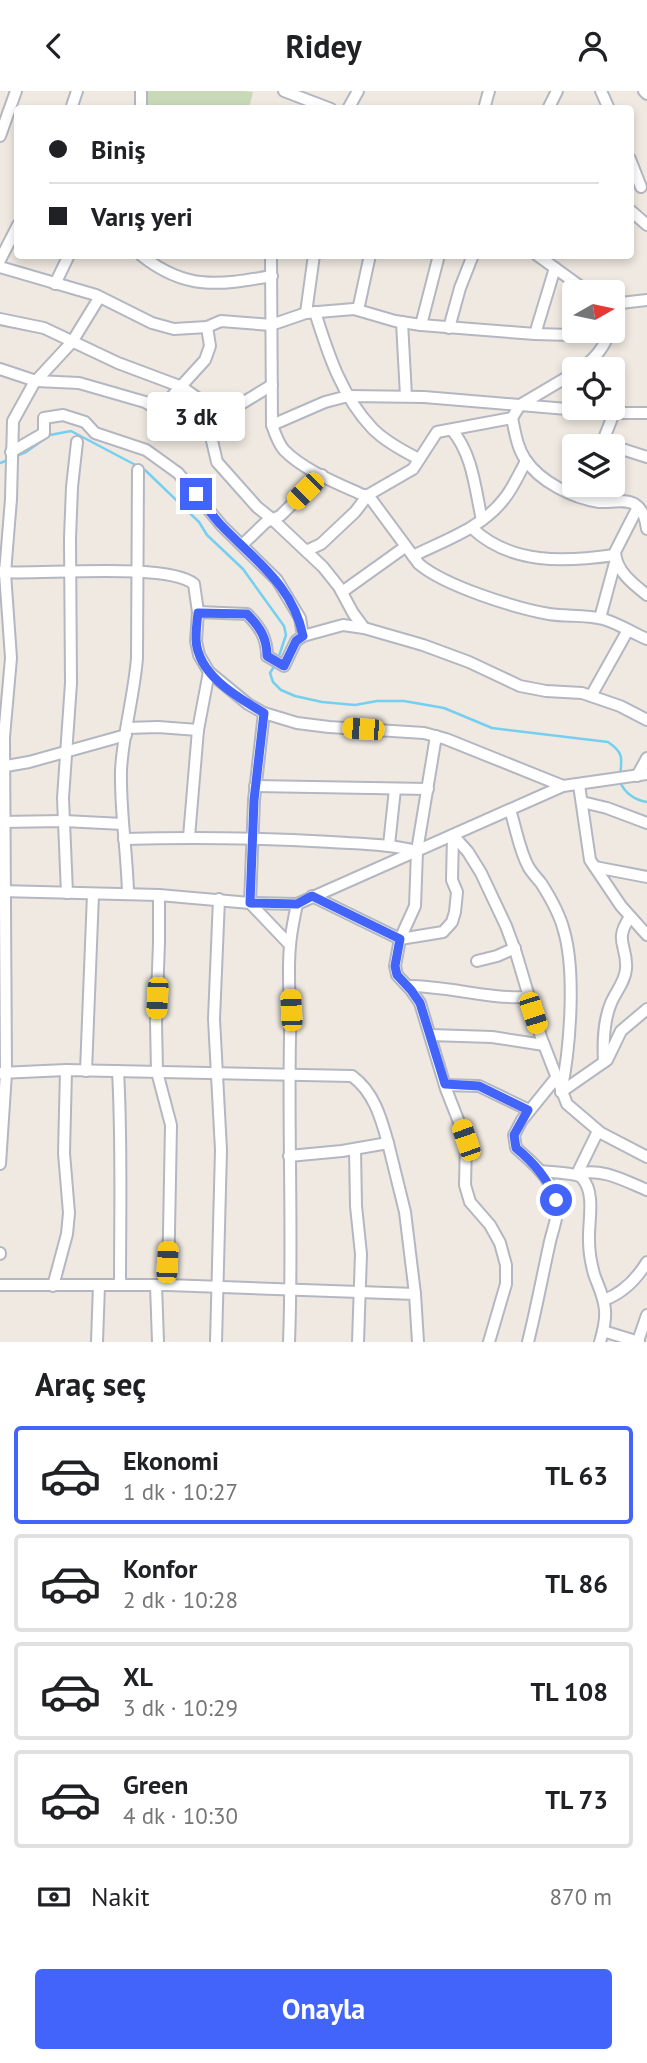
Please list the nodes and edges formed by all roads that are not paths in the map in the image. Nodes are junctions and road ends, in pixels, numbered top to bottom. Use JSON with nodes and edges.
{"nodes":[{"id":1,"x":16,"y":91,"type":"edge"},
{"id":2,"x":287,"y":91,"type":"edge"},
{"id":3,"x":321,"y":105,"type":"edge"},
{"id":4,"x":0,"y":136,"type":"edge"},
{"id":5,"x":14,"y":233,"type":"edge"},
{"id":6,"x":67,"y":259,"type":"edge"},
{"id":7,"x":146,"y":259,"type":"edge"},
{"id":8,"x":271,"y":259,"type":"edge"},
{"id":9,"x":314,"y":259,"type":"edge"},
{"id":10,"x":369,"y":259,"type":"edge"},
{"id":11,"x":438,"y":259,"type":"edge"},
{"id":12,"x":471,"y":259,"type":"edge"},
{"id":13,"x":543,"y":259,"type":"edge"},
{"id":14,"x":0,"y":261,"type":"edge"},
{"id":15,"x":0,"y":267,"type":"edge"},
{"id":16,"x":555,"y":268,"type":"junction"},
{"id":17,"x":272,"y":276,"type":"junction"},
{"id":18,"x":572,"y":280,"type":"edge"},
{"id":19,"x":55,"y":284,"type":"junction"},
{"id":20,"x":99,"y":298,"type":"junction"},
{"id":21,"x":647,"y":300,"type":"edge"},
{"id":22,"x":625,"y":303,"type":"edge"},
{"id":23,"x":358,"y":310,"type":"junction"},
{"id":24,"x":310,"y":313,"type":"junction"},
{"id":25,"x":0,"y":319,"type":"edge"},
{"id":26,"x":402,"y":322,"type":"junction"},
{"id":27,"x":271,"y":325,"type":"junction"},
{"id":28,"x":421,"y":325,"type":"junction"},
{"id":29,"x":207,"y":327,"type":"junction"},
{"id":30,"x":449,"y":328,"type":"junction"},
{"id":31,"x":535,"y":334,"type":"junction"},
{"id":32,"x":562,"y":334,"type":"edge"},
{"id":33,"x":72,"y":342,"type":"junction"},
{"id":34,"x":604,"y":343,"type":"edge"},
{"id":35,"x":593,"y":357,"type":"edge"},
{"id":36,"x":0,"y":369,"type":"edge"},
{"id":37,"x":562,"y":380,"type":"edge"},
{"id":38,"x":36,"y":381,"type":"junction"},
{"id":39,"x":272,"y":385,"type":"junction"},
{"id":40,"x":182,"y":387,"type":"junction"},
{"id":41,"x":348,"y":396,"type":"junction"},
{"id":42,"x":406,"y":397,"type":"junction"},
{"id":43,"x":520,"y":405,"type":"junction"},
{"id":44,"x":562,"y":409,"type":"edge"},
{"id":45,"x":625,"y":414,"type":"edge"},
{"id":46,"x":644,"y":415,"type":"edge"},
{"id":47,"x":512,"y":418,"type":"junction"},
{"id":48,"x":0,"y":419,"type":"edge"},
{"id":49,"x":13,"y":421,"type":"junction"},
{"id":50,"x":208,"y":425,"type":"junction"},
{"id":51,"x":272,"y":425,"type":"junction"},
{"id":52,"x":452,"y":430,"type":"junction"},
{"id":53,"x":77,"y":442,"type":"dead end"},
{"id":54,"x":625,"y":451,"type":"edge"},
{"id":55,"x":11,"y":453,"type":"junction"},
{"id":56,"x":647,"y":457,"type":"edge"},
{"id":57,"x":419,"y":459,"type":"junction"},
{"id":58,"x":526,"y":461,"type":"junction"},
{"id":59,"x":138,"y":470,"type":"dead end"},
{"id":60,"x":322,"y":475,"type":"junction"},
{"id":61,"x":562,"y":485,"type":"edge"},
{"id":62,"x":368,"y":495,"type":"junction"},
{"id":63,"x":591,"y":497,"type":"edge"},
{"id":64,"x":638,"y":507,"type":"junction"},
{"id":65,"x":272,"y":519,"type":"junction"},
{"id":66,"x":482,"y":520,"type":"junction"},
{"id":67,"x":472,"y":528,"type":"junction"},
{"id":68,"x":647,"y":529,"type":"edge"},
{"id":69,"x":242,"y":545,"type":"junction"},
{"id":70,"x":306,"y":551,"type":"junction"},
{"id":71,"x":409,"y":552,"type":"junction"},
{"id":72,"x":615,"y":557,"type":"junction"},
{"id":73,"x":70,"y":571,"type":"junction"},
{"id":74,"x":3,"y":573,"type":"edge"},
{"id":75,"x":137,"y":573,"type":"junction"},
{"id":76,"x":342,"y":592,"type":"junction"},
{"id":77,"x":647,"y":595,"type":"edge"},
{"id":78,"x":198,"y":613,"type":"junction"},
{"id":79,"x":600,"y":618,"type":"junction"},
{"id":80,"x":364,"y":628,"type":"junction"},
{"id":81,"x":628,"y":630,"type":"junction"},
{"id":82,"x":303,"y":636,"type":"junction"},
{"id":83,"x":647,"y":639,"type":"edge"},
{"id":84,"x":209,"y":672,"type":"junction"},
{"id":85,"x":591,"y":696,"type":"junction"},
{"id":86,"x":264,"y":713,"type":"junction"},
{"id":87,"x":647,"y":720,"type":"edge"},
{"id":88,"x":198,"y":730,"type":"junction"},
{"id":89,"x":126,"y":731,"type":"junction"},
{"id":90,"x":436,"y":736,"type":"junction"},
{"id":91,"x":67,"y":751,"type":"junction"},
{"id":92,"x":647,"y":758,"type":"edge"},
{"id":93,"x":2,"y":766,"type":"edge"},
{"id":94,"x":637,"y":776,"type":"edge"},
{"id":95,"x":579,"y":785,"type":"junction"},
{"id":96,"x":255,"y":786,"type":"junction"},
{"id":97,"x":563,"y":786,"type":"junction"},
{"id":98,"x":395,"y":789,"type":"junction"},
{"id":99,"x":428,"y":789,"type":"junction"},
{"id":100,"x":582,"y":801,"type":"junction"},
{"id":101,"x":510,"y":810,"type":"junction"},
{"id":102,"x":64,"y":821,"type":"junction"},
{"id":103,"x":2,"y":822,"type":"edge"},
{"id":104,"x":647,"y":823,"type":"edge"},
{"id":105,"x":123,"y":824,"type":"junction"},
{"id":106,"x":453,"y":835,"type":"junction"},
{"id":107,"x":189,"y":837,"type":"junction"},
{"id":108,"x":124,"y":839,"type":"junction"},
{"id":109,"x":252,"y":839,"type":"junction"},
{"id":110,"x":389,"y":845,"type":"junction"},
{"id":111,"x":417,"y":851,"type":"junction"},
{"id":112,"x":595,"y":867,"type":"junction"},
{"id":113,"x":647,"y":877,"type":"edge"},
{"id":114,"x":3,"y":891,"type":"edge"},
{"id":115,"x":67,"y":893,"type":"junction"},
{"id":116,"x":128,"y":893,"type":"junction"},
{"id":117,"x":93,"y":894,"type":"junction"},
{"id":118,"x":159,"y":895,"type":"junction"},
{"id":119,"x":312,"y":896,"type":"junction"},
{"id":120,"x":219,"y":899,"type":"junction"},
{"id":121,"x":250,"y":903,"type":"junction"},
{"id":122,"x":297,"y":904,"type":"junction"},
{"id":123,"x":630,"y":917,"type":"junction"},
{"id":124,"x":647,"y":935,"type":"edge"},
{"id":125,"x":400,"y":939,"type":"junction"},
{"id":126,"x":290,"y":945,"type":"junction"},
{"id":127,"x":514,"y":948,"type":"junction"},
{"id":128,"x":477,"y":961,"type":"dead end"},
{"id":129,"x":408,"y":986,"type":"junction"},
{"id":130,"x":528,"y":997,"type":"junction"},
{"id":131,"x":647,"y":1009,"type":"edge"},
{"id":132,"x":430,"y":1035,"type":"junction"},
{"id":133,"x":544,"y":1045,"type":"junction"},
{"id":134,"x":604,"y":1062,"type":"junction"},
{"id":135,"x":65,"y":1070,"type":"junction"},
{"id":136,"x":86,"y":1071,"type":"junction"},
{"id":137,"x":118,"y":1071,"type":"junction"},
{"id":138,"x":157,"y":1072,"type":"junction"},
{"id":139,"x":218,"y":1072,"type":"junction"},
{"id":140,"x":3,"y":1073,"type":"edge"},
{"id":141,"x":289,"y":1076,"type":"junction"},
{"id":142,"x":556,"y":1078,"type":"junction"},
{"id":143,"x":445,"y":1084,"type":"junction"},
{"id":144,"x":561,"y":1092,"type":"junction"},
{"id":145,"x":528,"y":1110,"type":"junction"},
{"id":146,"x":598,"y":1131,"type":"junction"},
{"id":147,"x":388,"y":1143,"type":"junction"},
{"id":148,"x":355,"y":1149,"type":"junction"},
{"id":149,"x":289,"y":1156,"type":"junction"},
{"id":150,"x":647,"y":1157,"type":"edge"},
{"id":151,"x":0,"y":1164,"type":"edge"},
{"id":152,"x":540,"y":1171,"type":"junction"},
{"id":153,"x":577,"y":1174,"type":"junction"},
{"id":154,"x":647,"y":1190,"type":"edge"},
{"id":155,"x":646,"y":1270,"type":"edge"},
{"id":156,"x":0,"y":1285,"type":"edge"},
{"id":157,"x":99,"y":1285,"type":"junction"},
{"id":158,"x":120,"y":1285,"type":"junction"},
{"id":159,"x":162,"y":1285,"type":"junction"},
{"id":160,"x":53,"y":1286,"type":"junction"},
{"id":161,"x":217,"y":1287,"type":"junction"},
{"id":162,"x":291,"y":1290,"type":"junction"},
{"id":163,"x":359,"y":1292,"type":"junction"},
{"id":164,"x":415,"y":1294,"type":"junction"},
{"id":165,"x":604,"y":1300,"type":"junction"},
{"id":166,"x":647,"y":1315,"type":"edge"},
{"id":167,"x":601,"y":1336,"type":"edge"},
{"id":168,"x":97,"y":1342,"type":"edge"},
{"id":169,"x":158,"y":1342,"type":"edge"},
{"id":170,"x":216,"y":1342,"type":"edge"},
{"id":171,"x":289,"y":1342,"type":"edge"},
{"id":172,"x":358,"y":1342,"type":"edge"},
{"id":173,"x":418,"y":1342,"type":"edge"},
{"id":174,"x":489,"y":1342,"type":"edge"},
{"id":175,"x":528,"y":1342,"type":"edge"},
{"id":176,"x":638,"y":1342,"type":"edge"}],
"edges":[{"from":1,"to":4,"type":"street"},
{"from":2,"to":3,"type":"street"},
{"from":5,"to":14,"type":"street"},
{"from":6,"to":19,"type":"street"},
{"from":7,"to":17,"type":"street"},
{"from":8,"to":17,"type":"street"},
{"from":9,"to":24,"type":"street"},
{"from":10,"to":23,"type":"street"},
{"from":11,"to":28,"type":"street"},
{"from":12,"to":30,"type":"street"},
{"from":13,"to":16,"type":"street"},
{"from":15,"to":19,"type":"street"},
{"from":16,"to":18,"type":"street"},
{"from":16,"to":31,"type":"street"},
{"from":17,"to":27,"type":"street"},
{"from":19,"to":20,"type":"street"},
{"from":20,"to":29,"type":"street"},
{"from":20,"to":33,"type":"street"},
{"from":21,"to":22,"type":"street"},
{"from":23,"to":24,"type":"street"},
{"from":23,"to":26,"type":"street"},
{"from":24,"to":27,"type":"street"},
{"from":24,"to":41,"type":"street"},
{"from":25,"to":33,"type":"street"},
{"from":26,"to":28,"type":"street"},
{"from":26,"to":42,"type":"street"},
{"from":27,"to":29,"type":"street"},
{"from":27,"to":39,"type":"street"},
{"from":28,"to":30,"type":"street"},
{"from":29,"to":40,"type":"street"},
{"from":30,"to":31,"type":"street"},
{"from":31,"to":32,"type":"street"},
{"from":33,"to":38,"type":"street"},
{"from":33,"to":40,"type":"street"},
{"from":34,"to":35,"type":"street"},
{"from":36,"to":38,"type":"street"},
{"from":37,"to":43,"type":"street"},
{"from":38,"to":40,"type":"street"},
{"from":38,"to":49,"type":"street"},
{"from":39,"to":50,"type":"street"},
{"from":39,"to":51,"type":"street"},
{"from":40,"to":50,"type":"street"},
{"from":41,"to":42,"type":"street"},
{"from":41,"to":51,"type":"street"},
{"from":41,"to":57,"type":"street"},
{"from":42,"to":43,"type":"street"},
{"from":43,"to":44,"type":"street"},
{"from":43,"to":47,"type":"street"},
{"from":45,"to":46,"type":"street"},
{"from":47,"to":52,"type":"street"},
{"from":47,"to":58,"type":"street"},
{"from":48,"to":49,"type":"street"},
{"from":49,"to":55,"type":"street"},
{"from":50,"to":65,"type":"street"},
{"from":51,"to":60,"type":"street"},
{"from":52,"to":57,"type":"street"},
{"from":52,"to":66,"type":"street"},
{"from":53,"to":73,"type":"street"},
{"from":54,"to":56,"type":"street"},
{"from":55,"to":69,"type":"street"},
{"from":55,"to":74,"type":"street"},
{"from":57,"to":62,"type":"street"},
{"from":58,"to":61,"type":"street"},
{"from":58,"to":66,"type":"street"},
{"from":59,"to":75,"type":"street"},
{"from":60,"to":62,"type":"street"},
{"from":60,"to":65,"type":"street"},
{"from":62,"to":70,"type":"street"},
{"from":62,"to":71,"type":"street"},
{"from":63,"to":64,"type":"street"},
{"from":64,"to":68,"type":"street"},
{"from":64,"to":72,"type":"street"},
{"from":65,"to":69,"type":"street"},
{"from":65,"to":70,"type":"street"},
{"from":66,"to":67,"type":"street"},
{"from":67,"to":71,"type":"street"},
{"from":67,"to":72,"type":"street"},
{"from":69,"to":82,"type":"street"},
{"from":70,"to":76,"type":"street"},
{"from":71,"to":76,"type":"street"},
{"from":71,"to":79,"type":"street"},
{"from":72,"to":77,"type":"street"},
{"from":72,"to":79,"type":"street"},
{"from":73,"to":74,"type":"street"},
{"from":73,"to":75,"type":"street"},
{"from":73,"to":91,"type":"street"},
{"from":74,"to":93,"type":"street"},
{"from":75,"to":78,"type":"street"},
{"from":75,"to":89,"type":"street"},
{"from":76,"to":80,"type":"street"},
{"from":78,"to":82,"type":"street"},
{"from":78,"to":84,"type":"street"},
{"from":79,"to":81,"type":"street"},
{"from":80,"to":82,"type":"street"},
{"from":80,"to":85,"type":"street"},
{"from":81,"to":83,"type":"street"},
{"from":81,"to":85,"type":"street"},
{"from":84,"to":86,"type":"street"},
{"from":84,"to":88,"type":"street"},
{"from":85,"to":87,"type":"street"},
{"from":86,"to":90,"type":"street"},
{"from":86,"to":96,"type":"street"},
{"from":88,"to":89,"type":"street"},
{"from":88,"to":107,"type":"street"},
{"from":89,"to":91,"type":"street"},
{"from":89,"to":105,"type":"street"},
{"from":90,"to":97,"type":"street"},
{"from":90,"to":99,"type":"street"},
{"from":91,"to":93,"type":"street"},
{"from":91,"to":102,"type":"street"},
{"from":92,"to":94,"type":"street"},
{"from":93,"to":103,"type":"street"},
{"from":94,"to":95,"type":"street"},
{"from":95,"to":97,"type":"street"},
{"from":95,"to":100,"type":"street"},
{"from":96,"to":98,"type":"street"},
{"from":96,"to":109,"type":"street"},
{"from":97,"to":101,"type":"street"},
{"from":98,"to":99,"type":"street"},
{"from":98,"to":110,"type":"street"},
{"from":99,"to":111,"type":"street"},
{"from":100,"to":104,"type":"street"},
{"from":100,"to":112,"type":"street"},
{"from":101,"to":106,"type":"street"},
{"from":101,"to":144,"type":"street"},
{"from":102,"to":103,"type":"street"},
{"from":102,"to":105,"type":"street"},
{"from":102,"to":115,"type":"street"},
{"from":103,"to":114,"type":"street"},
{"from":105,"to":108,"type":"street"},
{"from":106,"to":111,"type":"street"},
{"from":106,"to":125,"type":"street"},
{"from":106,"to":127,"type":"street"},
{"from":107,"to":108,"type":"street"},
{"from":107,"to":109,"type":"street"},
{"from":108,"to":116,"type":"street"},
{"from":109,"to":110,"type":"street"},
{"from":109,"to":121,"type":"street"},
{"from":110,"to":111,"type":"street"},
{"from":111,"to":119,"type":"street"},
{"from":111,"to":125,"type":"street"},
{"from":112,"to":113,"type":"street"},
{"from":112,"to":123,"type":"street"},
{"from":114,"to":115,"type":"street"},
{"from":114,"to":140,"type":"street"},
{"from":115,"to":117,"type":"street"},
{"from":116,"to":117,"type":"street"},
{"from":116,"to":118,"type":"street"},
{"from":117,"to":136,"type":"street"},
{"from":118,"to":120,"type":"street"},
{"from":118,"to":138,"type":"street"},
{"from":119,"to":122,"type":"street"},
{"from":119,"to":125,"type":"street"},
{"from":120,"to":121,"type":"street"},
{"from":120,"to":139,"type":"street"},
{"from":121,"to":122,"type":"street"},
{"from":121,"to":126,"type":"street"},
{"from":122,"to":126,"type":"street"},
{"from":123,"to":124,"type":"street"},
{"from":123,"to":134,"type":"street"},
{"from":125,"to":129,"type":"street"},
{"from":126,"to":141,"type":"street"},
{"from":127,"to":128,"type":"street"},
{"from":127,"to":130,"type":"street"},
{"from":129,"to":130,"type":"street"},
{"from":129,"to":132,"type":"street"},
{"from":130,"to":133,"type":"street"},
{"from":131,"to":134,"type":"street"},
{"from":132,"to":133,"type":"street"},
{"from":132,"to":143,"type":"street"},
{"from":133,"to":142,"type":"street"},
{"from":134,"to":144,"type":"street"},
{"from":135,"to":136,"type":"street"},
{"from":135,"to":140,"type":"street"},
{"from":135,"to":160,"type":"street"},
{"from":136,"to":137,"type":"street"},
{"from":137,"to":138,"type":"street"},
{"from":137,"to":158,"type":"street"},
{"from":138,"to":139,"type":"street"},
{"from":138,"to":159,"type":"street"},
{"from":139,"to":141,"type":"street"},
{"from":139,"to":161,"type":"street"},
{"from":140,"to":151,"type":"street"},
{"from":141,"to":147,"type":"street"},
{"from":141,"to":149,"type":"street"},
{"from":142,"to":144,"type":"street"},
{"from":142,"to":145,"type":"street"},
{"from":143,"to":145,"type":"street"},
{"from":143,"to":174,"type":"street"},
{"from":144,"to":146,"type":"street"},
{"from":145,"to":152,"type":"street"},
{"from":146,"to":150,"type":"street"},
{"from":146,"to":153,"type":"street"},
{"from":147,"to":148,"type":"street"},
{"from":147,"to":164,"type":"street"},
{"from":148,"to":149,"type":"street"},
{"from":148,"to":163,"type":"street"},
{"from":149,"to":162,"type":"street"},
{"from":152,"to":153,"type":"street"},
{"from":152,"to":175,"type":"street"},
{"from":153,"to":154,"type":"street"},
{"from":153,"to":165,"type":"street"},
{"from":155,"to":165,"type":"street"},
{"from":156,"to":160,"type":"street"},
{"from":157,"to":158,"type":"street"},
{"from":157,"to":160,"type":"street"},
{"from":157,"to":168,"type":"street"},
{"from":158,"to":159,"type":"street"},
{"from":159,"to":161,"type":"street"},
{"from":159,"to":169,"type":"street"},
{"from":161,"to":162,"type":"street"},
{"from":161,"to":170,"type":"street"},
{"from":162,"to":163,"type":"street"},
{"from":162,"to":171,"type":"street"},
{"from":163,"to":164,"type":"street"},
{"from":163,"to":172,"type":"street"},
{"from":164,"to":173,"type":"street"},
{"from":165,"to":167,"type":"street"},
{"from":166,"to":176,"type":"street"},
{"from":167,"to":176,"type":"street"}]}
